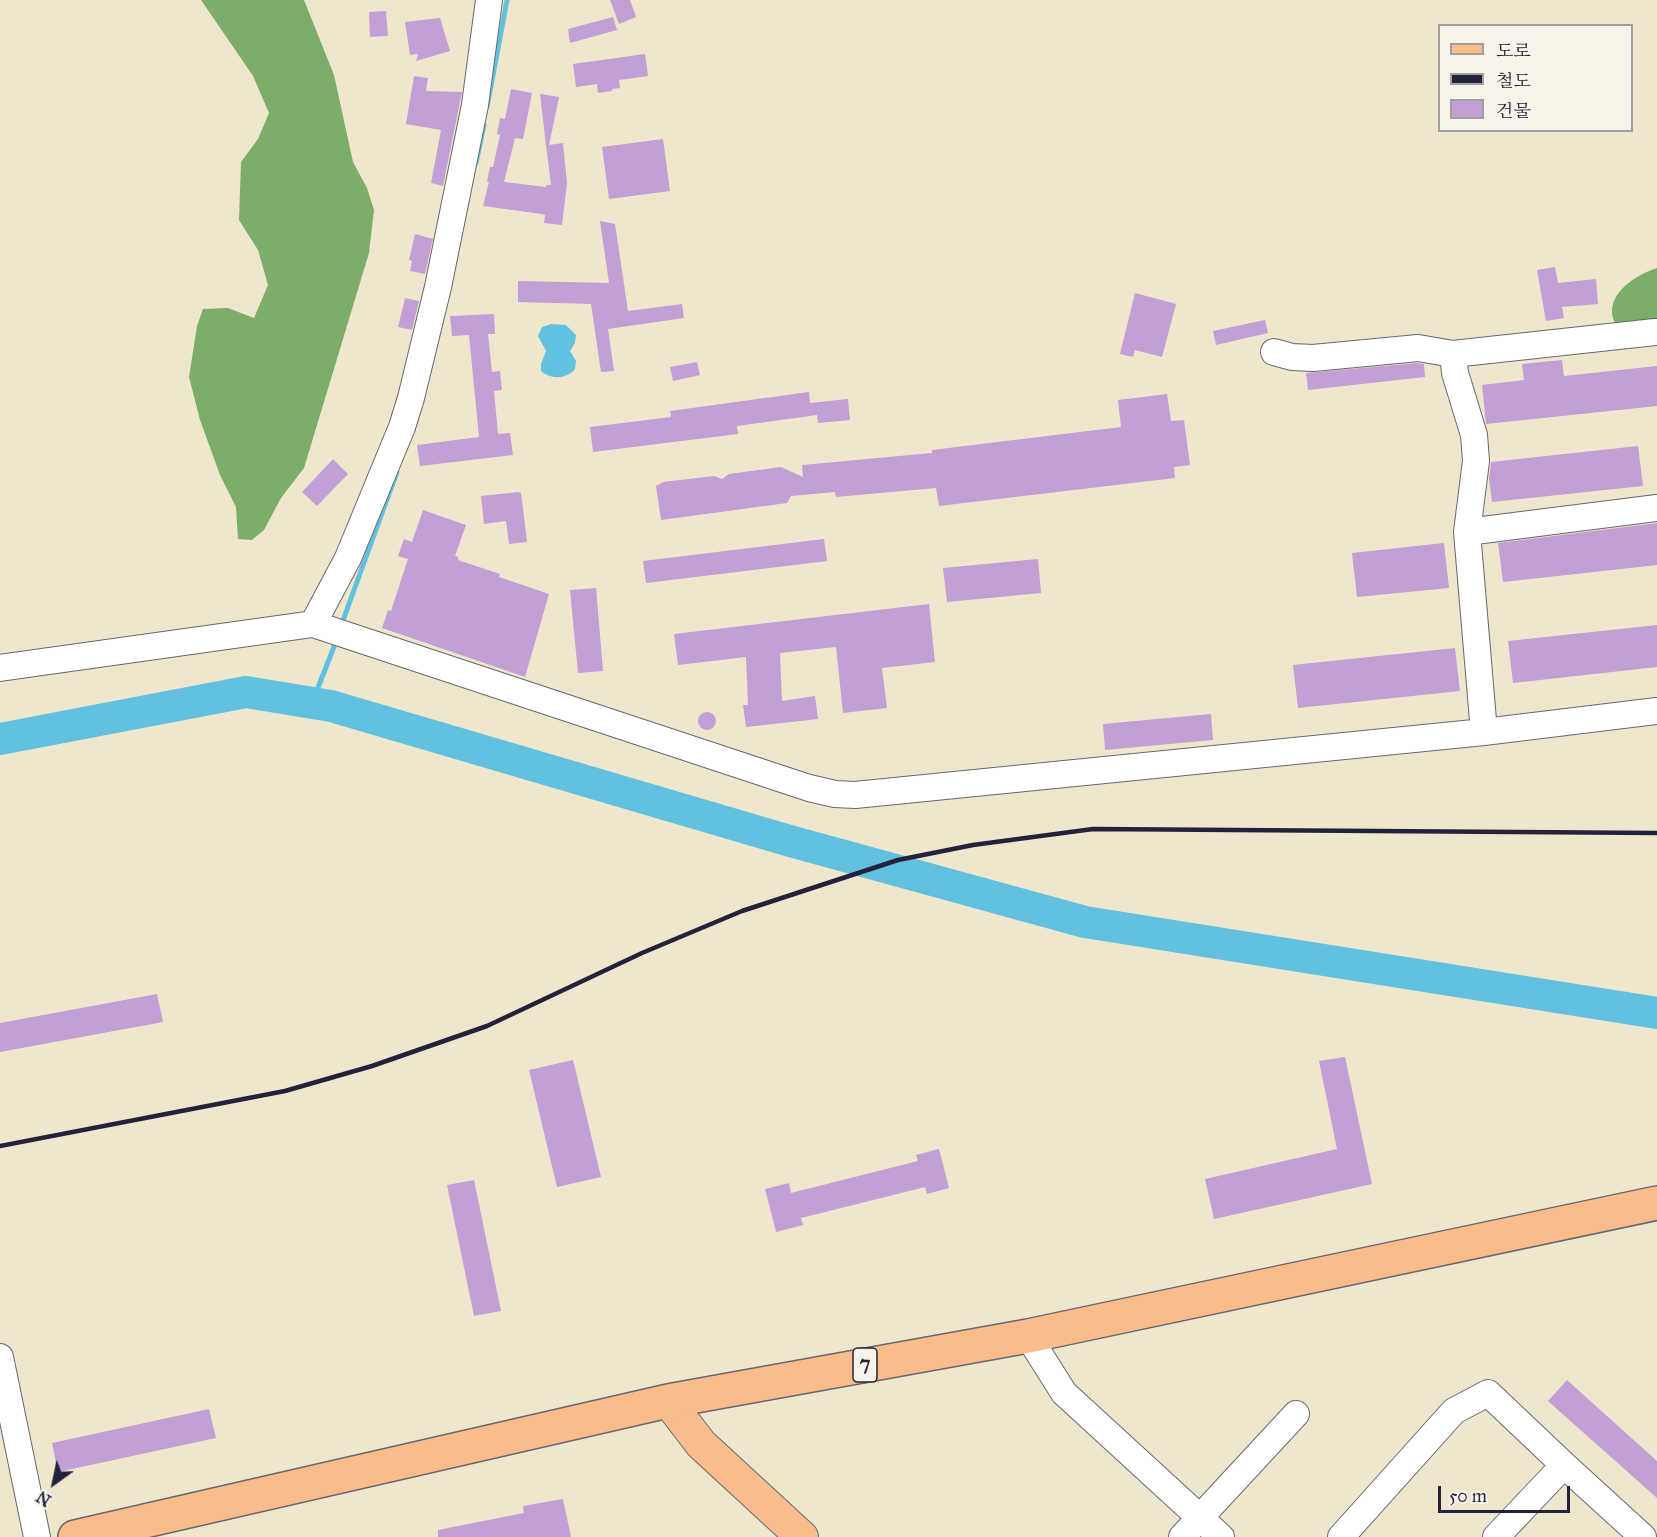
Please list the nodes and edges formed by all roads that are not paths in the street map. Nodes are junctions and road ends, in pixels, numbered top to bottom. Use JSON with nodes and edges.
{"nodes":[{"id":1,"x":489,"y":0,"type":"edge"},
{"id":2,"x":1655,"y":332,"type":"dead end"},
{"id":3,"x":1274,"y":352,"type":"dead end"},
{"id":4,"x":1453,"y":354,"type":"junction"},
{"id":5,"x":1657,"y":508,"type":"edge"},
{"id":6,"x":1467,"y":532,"type":"junction"},
{"id":7,"x":313,"y":624,"type":"junction"},
{"id":8,"x":0,"y":668,"type":"edge"},
{"id":9,"x":1657,"y":711,"type":"edge"},
{"id":10,"x":1484,"y":732,"type":"junction"},
{"id":11,"x":1657,"y":1203,"type":"edge"},
{"id":12,"x":1028,"y":1336,"type":"junction"},
{"id":13,"x":0,"y":1357,"type":"edge"},
{"id":14,"x":668,"y":1401,"type":"junction"},
{"id":15,"x":1296,"y":1414,"type":"dead end"},
{"id":16,"x":1563,"y":1466,"type":"junction"},
{"id":17,"x":1200,"y":1518,"type":"junction"},
{"id":18,"x":38,"y":1537,"type":"edge"},
{"id":19,"x":75,"y":1537,"type":"edge"},
{"id":20,"x":802,"y":1537,"type":"edge"},
{"id":21,"x":1182,"y":1537,"type":"edge"},
{"id":22,"x":1221,"y":1537,"type":"edge"},
{"id":23,"x":1341,"y":1537,"type":"edge"},
{"id":24,"x":1496,"y":1537,"type":"edge"},
{"id":25,"x":1643,"y":1537,"type":"edge"}],
"edges":[{"from":1,"to":7,"type":"street"},
{"from":2,"to":4,"type":"street"},
{"from":3,"to":4,"type":"street"},
{"from":4,"to":6,"type":"street"},
{"from":5,"to":6,"type":"street"},
{"from":6,"to":10,"type":"street"},
{"from":7,"to":8,"type":"street"},
{"from":7,"to":10,"type":"street"},
{"from":9,"to":10,"type":"street"},
{"from":11,"to":12,"type":"highway","number":"7"},
{"from":12,"to":14,"type":"highway","number":"7"},
{"from":12,"to":17,"type":"street"},
{"from":13,"to":18,"type":"street"},
{"from":14,"to":19,"type":"highway","number":"7"},
{"from":14,"to":20,"type":"main road"},
{"from":15,"to":17,"type":"street"},
{"from":16,"to":23,"type":"street"},
{"from":16,"to":24,"type":"street"},
{"from":16,"to":25,"type":"street"},
{"from":17,"to":21,"type":"street"},
{"from":17,"to":22,"type":"street"}]}
